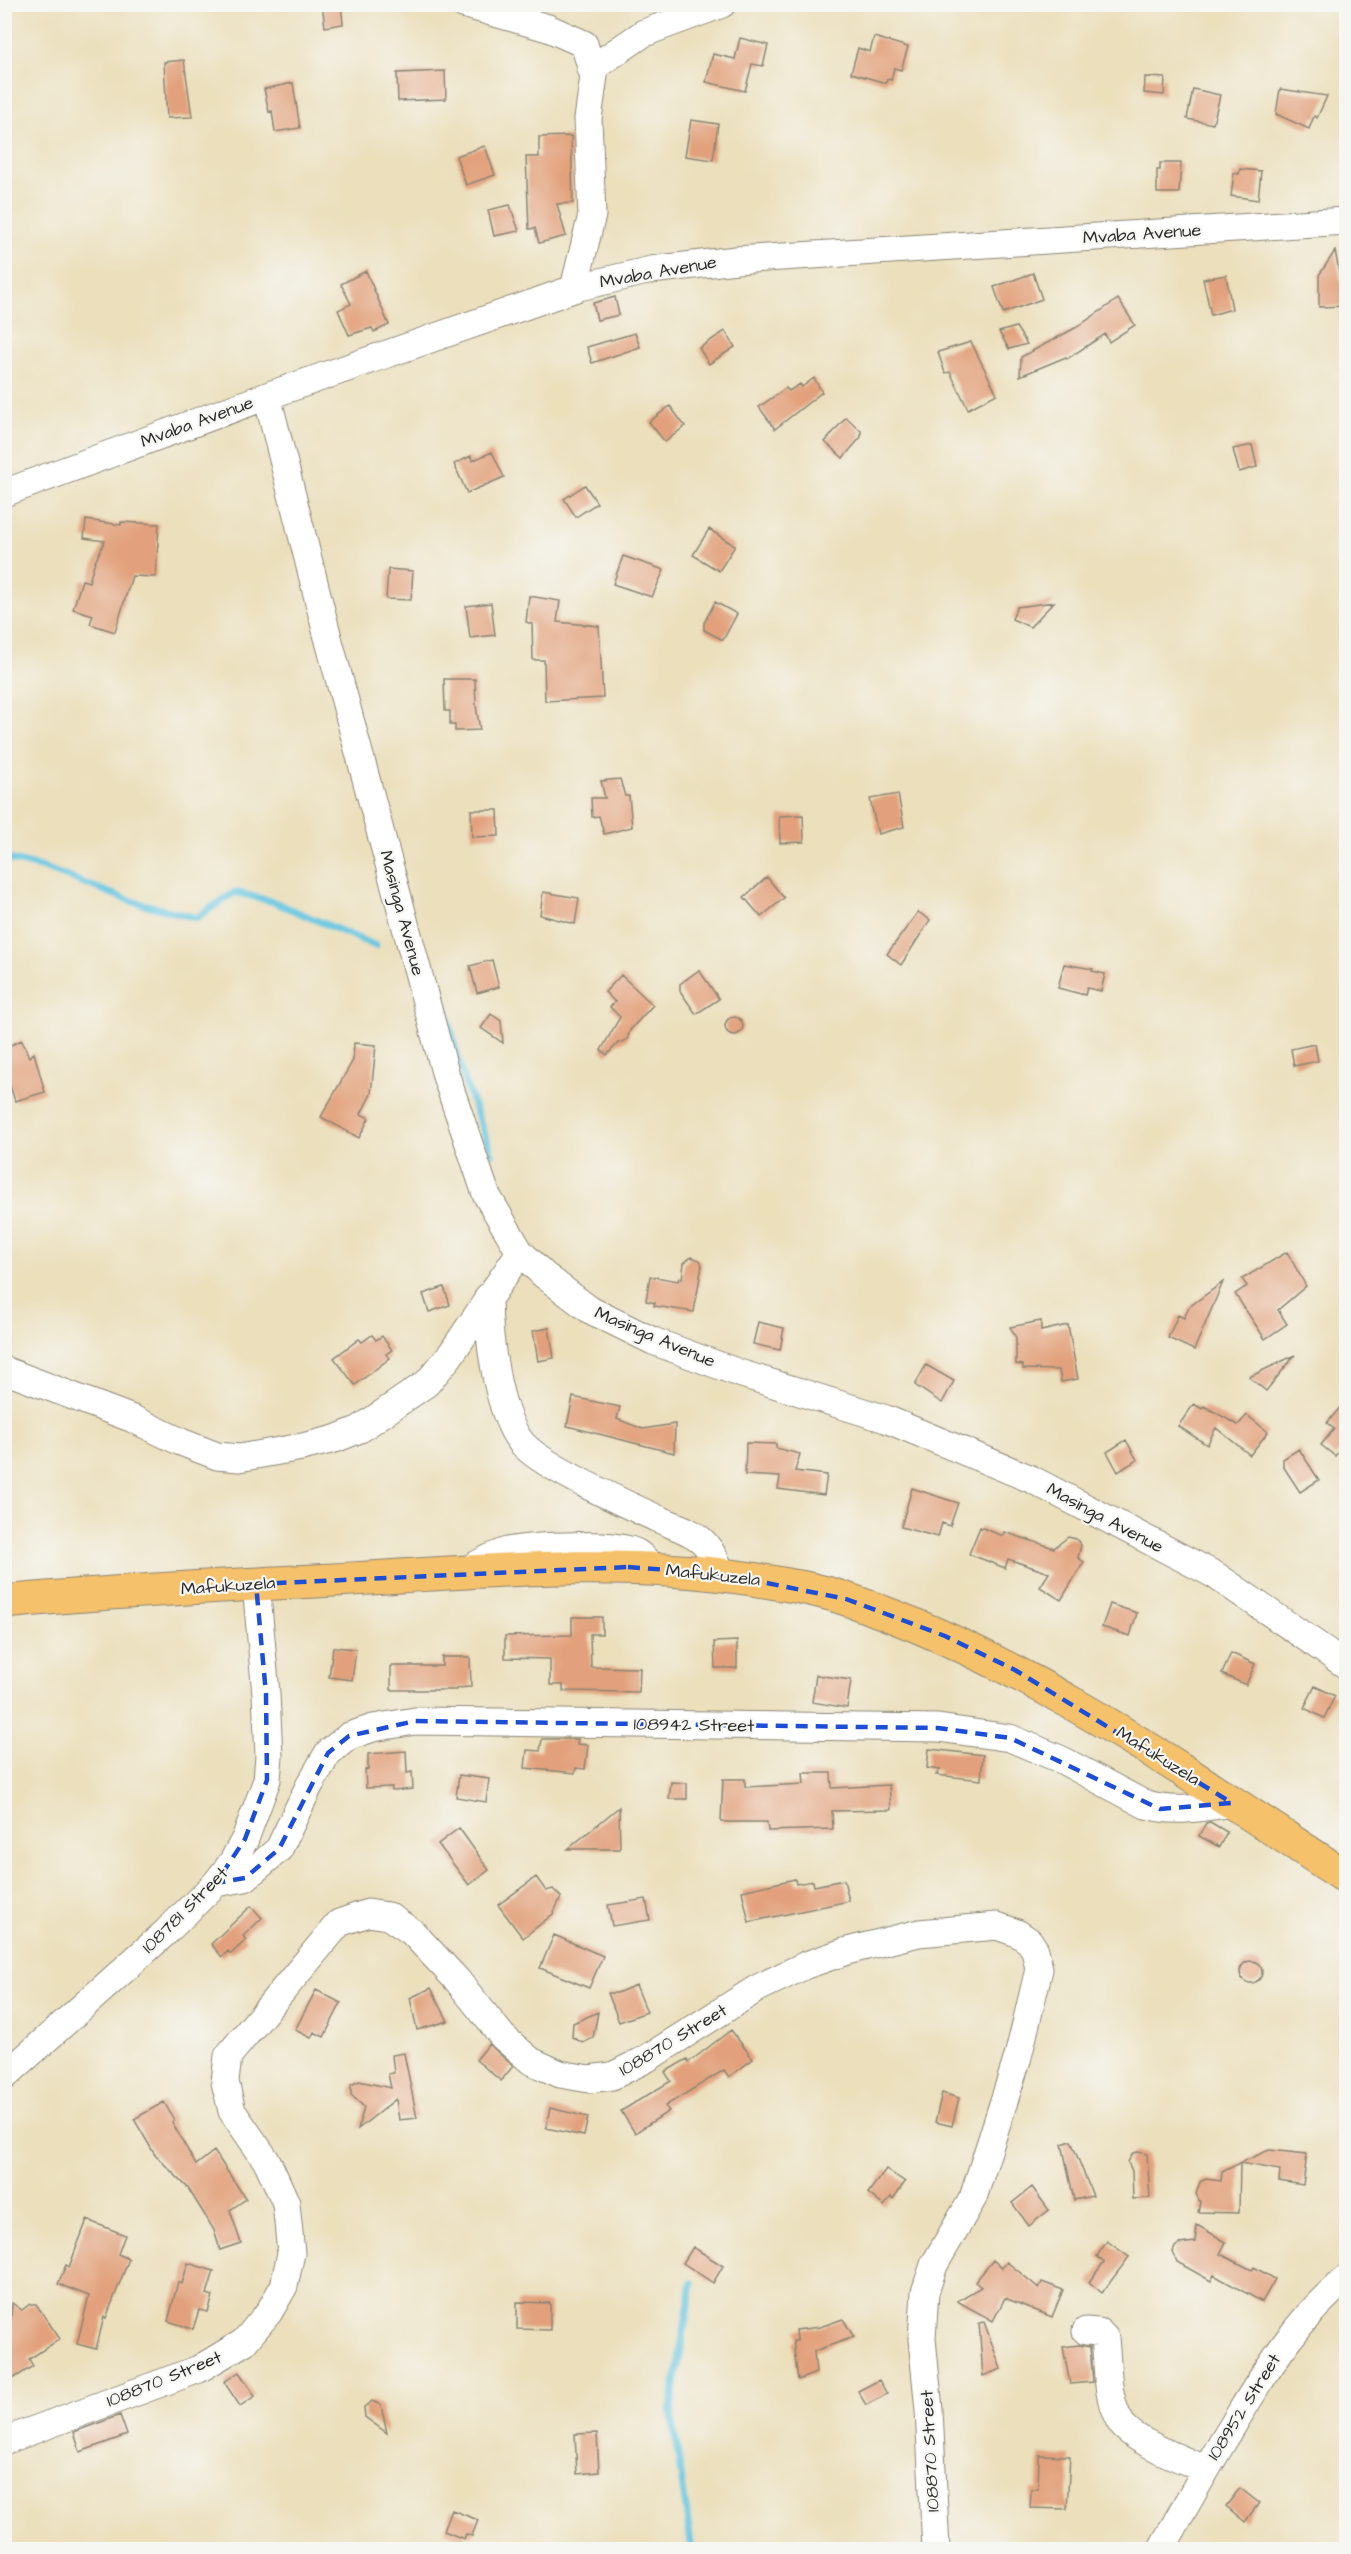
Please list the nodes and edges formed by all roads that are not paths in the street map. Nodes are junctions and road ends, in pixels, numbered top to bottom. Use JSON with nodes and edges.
{"nodes":[{"id":1,"x":463,"y":4,"type":"edge"},
{"id":2,"x":722,"y":4,"type":"edge"},
{"id":3,"x":591,"y":69,"type":"junction"},
{"id":4,"x":1347,"y":221,"type":"edge"},
{"id":5,"x":574,"y":288,"type":"junction"},
{"id":6,"x":267,"y":396,"type":"junction"},
{"id":7,"x":4,"y":493,"type":"edge"},
{"id":8,"x":520,"y":1252,"type":"junction"},
{"id":9,"x":488,"y":1297,"type":"junction"},
{"id":10,"x":4,"y":1370,"type":"edge"},
{"id":11,"x":722,"y":1574,"type":"junction"},
{"id":12,"x":256,"y":1584,"type":"junction"},
{"id":13,"x":8,"y":1604,"type":"edge"},
{"id":14,"x":1347,"y":1665,"type":"edge"},
{"id":15,"x":1232,"y":1803,"type":"junction"},
{"id":16,"x":1344,"y":1874,"type":"edge"},
{"id":17,"x":216,"y":1883,"type":"junction"},
{"id":18,"x":4,"y":2077,"type":"edge"},
{"id":19,"x":1347,"y":2279,"type":"edge"},
{"id":20,"x":1086,"y":2331,"type":"dead end"},
{"id":21,"x":4,"y":2441,"type":"edge"},
{"id":22,"x":1206,"y":2469,"type":"junction"},
{"id":23,"x":936,"y":2550,"type":"edge"},
{"id":24,"x":1161,"y":2550,"type":"edge"}],
"edges":[{"from":1,"to":3,"type":"street"},
{"from":2,"to":3,"type":"street"},
{"from":3,"to":5,"type":"street"},
{"from":4,"to":5,"type":"street","name":"Mvaba Avenue"},
{"from":5,"to":6,"type":"street","name":"Mvaba Avenue"},
{"from":6,"to":7,"type":"street","name":"Mvaba Avenue"},
{"from":6,"to":8,"type":"street","name":"Masinga Avenue"},
{"from":8,"to":9,"type":"street"},
{"from":8,"to":14,"type":"street","name":"Masinga Avenue"},
{"from":9,"to":10,"type":"street"},
{"from":9,"to":11,"type":"street"},
{"from":11,"to":12,"type":"main road","name":"Mafukuzela"},
{"from":11,"to":15,"type":"main road","name":"Mafukuzela"},
{"from":12,"to":13,"type":"main road","name":"Mafukuzela"},
{"from":12,"to":17,"type":"street","name":"108781 Street"},
{"from":15,"to":16,"type":"main road","name":"Mafukuzela"},
{"from":15,"to":17,"type":"street","name":"108942 Street"},
{"from":17,"to":18,"type":"street","name":"108781 Street"},
{"from":19,"to":22,"type":"street","name":"108952 Street"},
{"from":20,"to":22,"type":"street"},
{"from":21,"to":23,"type":"street","name":"108870 Street"},
{"from":22,"to":24,"type":"street","name":"108952 Street"}]}
